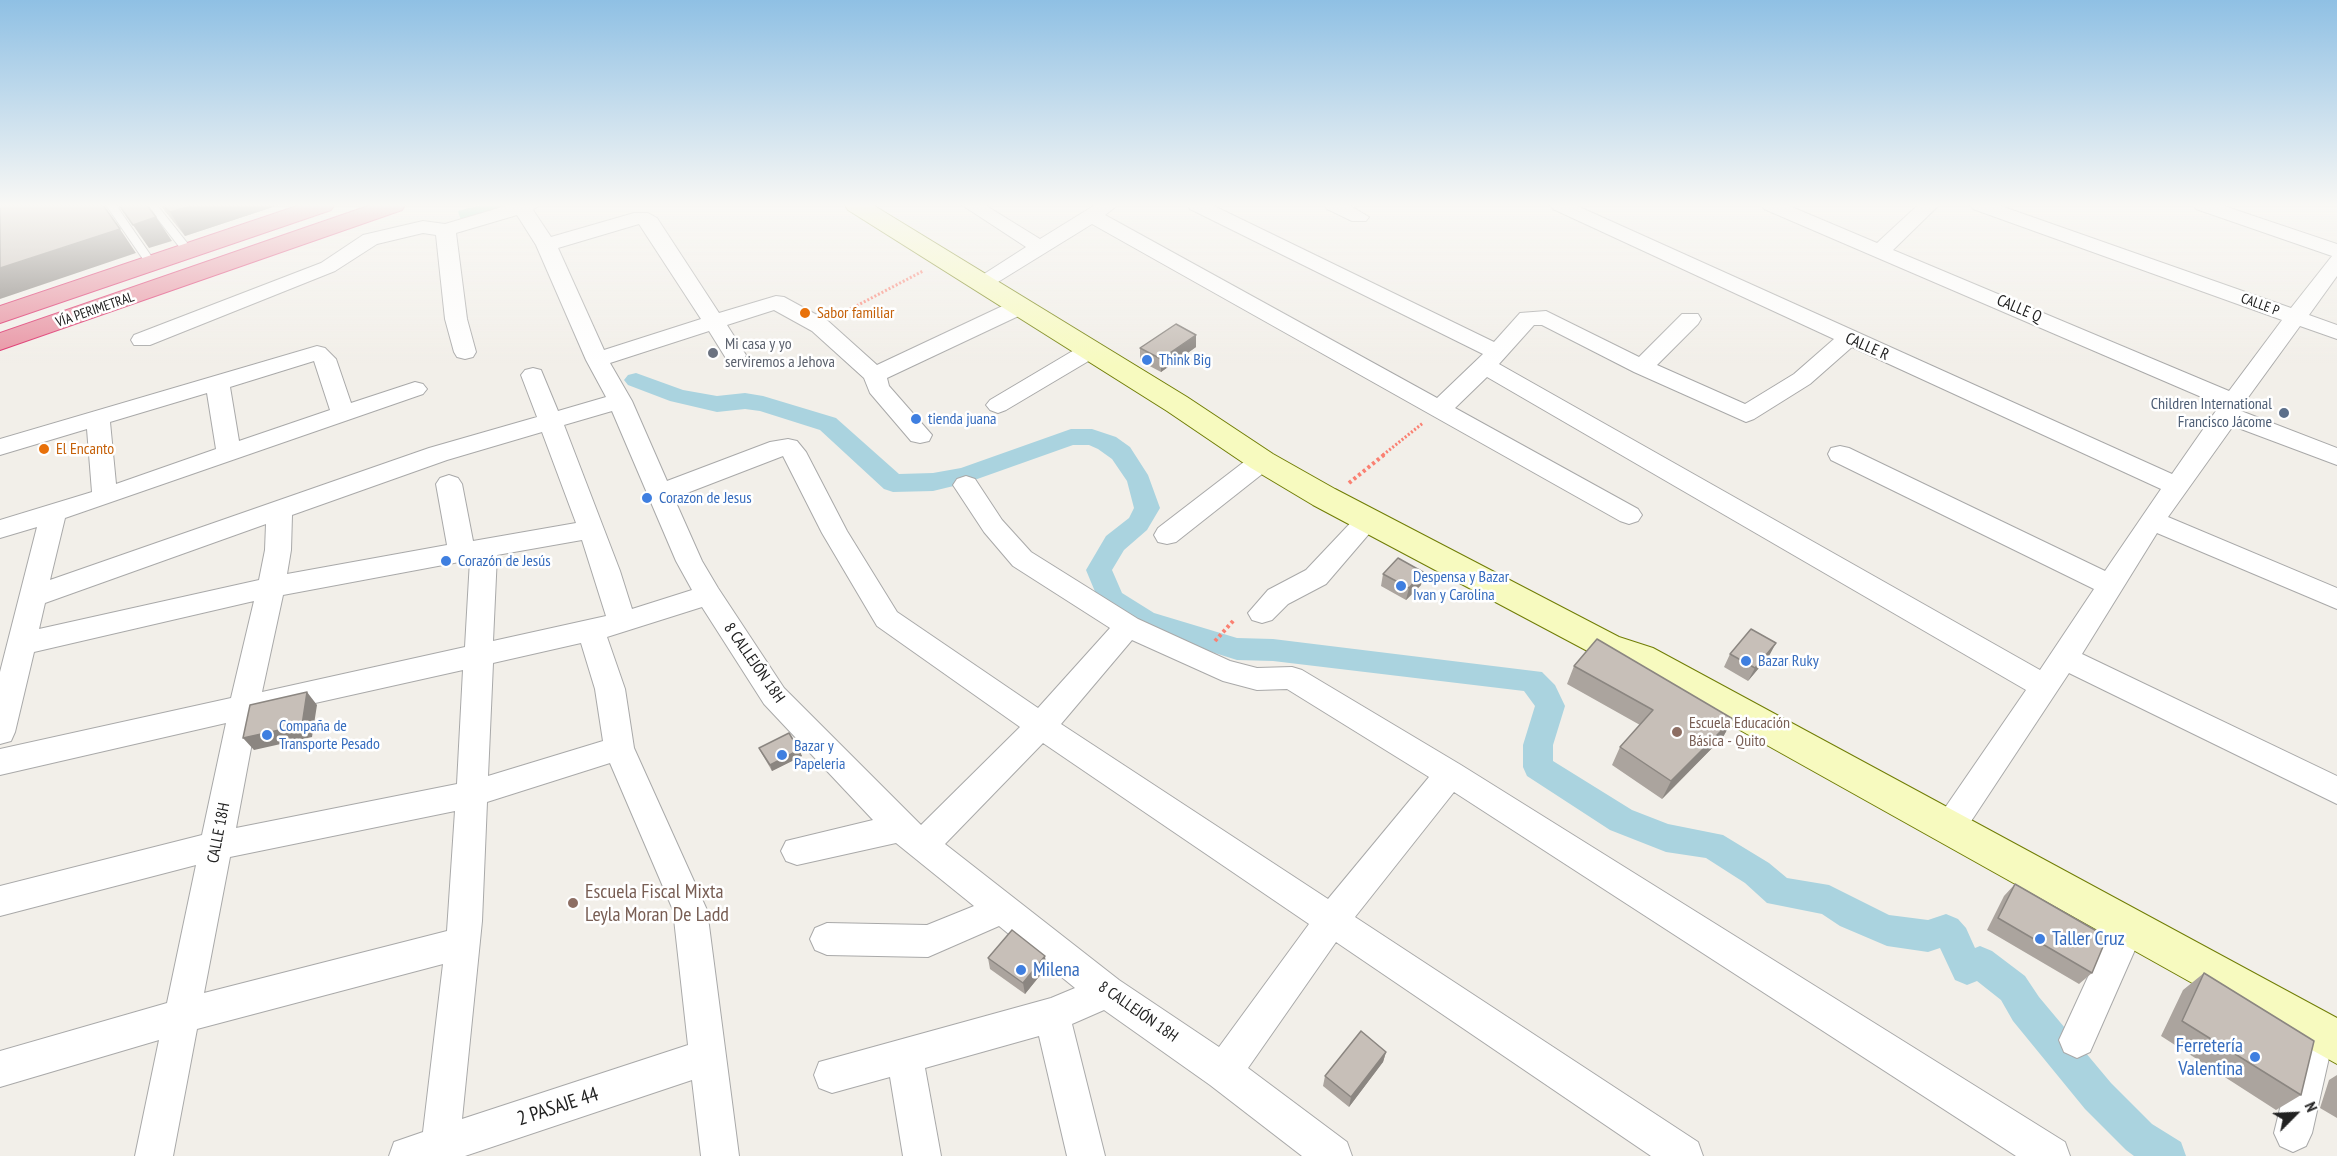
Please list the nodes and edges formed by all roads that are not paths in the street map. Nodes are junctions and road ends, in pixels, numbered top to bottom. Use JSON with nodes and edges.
{"nodes":[{"id":1,"x":148,"y":259,"type":"edge"},
{"id":2,"x":163,"y":259,"type":"edge"},
{"id":3,"x":240,"y":259,"type":"edge"},
{"id":4,"x":340,"y":259,"type":"edge"},
{"id":5,"x":449,"y":259,"type":"edge"},
{"id":6,"x":552,"y":259,"type":"edge"},
{"id":7,"x":674,"y":259,"type":"edge"},
{"id":8,"x":943,"y":259,"type":"edge"},
{"id":9,"x":959,"y":259,"type":"edge"},
{"id":10,"x":1023,"y":259,"type":"edge"},
{"id":11,"x":1183,"y":259,"type":"edge"},
{"id":12,"x":1300,"y":259,"type":"edge"},
{"id":13,"x":1677,"y":259,"type":"edge"},
{"id":14,"x":1901,"y":259,"type":"edge"},
{"id":15,"x":2131,"y":259,"type":"edge"},
{"id":16,"x":2337,"y":261,"type":"edge"},
{"id":17,"x":151,"y":263,"type":"junction"},
{"id":18,"x":991,"y":278,"type":"junction"},
{"id":19,"x":1019,"y":307,"type":"junction"},
{"id":20,"x":0,"y":315,"type":"edge"},
{"id":21,"x":2294,"y":317,"type":"junction"},
{"id":22,"x":1690,"y":319,"type":"dead end"},
{"id":23,"x":716,"y":323,"type":"junction"},
{"id":24,"x":2337,"y":332,"type":"edge"},
{"id":25,"x":1848,"y":338,"type":"junction"},
{"id":26,"x":142,"y":340,"type":"dead end"},
{"id":27,"x":0,"y":345,"type":"edge"},
{"id":28,"x":1089,"y":351,"type":"junction"},
{"id":29,"x":465,"y":352,"type":"dead end"},
{"id":30,"x":735,"y":355,"type":"dead end"},
{"id":31,"x":1491,"y":359,"type":"junction"},
{"id":32,"x":597,"y":360,"type":"junction"},
{"id":33,"x":1642,"y":367,"type":"junction"},
{"id":34,"x":533,"y":375,"type":"dead end"},
{"id":35,"x":874,"y":375,"type":"junction"},
{"id":36,"x":217,"y":381,"type":"junction"},
{"id":37,"x":415,"y":389,"type":"dead end"},
{"id":38,"x":1182,"y":400,"type":"junction"},
{"id":39,"x":620,"y":401,"type":"junction"},
{"id":40,"x":998,"y":405,"type":"dead end"},
{"id":41,"x":1439,"y":409,"type":"junction"},
{"id":42,"x":2230,"y":409,"type":"junction"},
{"id":43,"x":343,"y":414,"type":"junction"},
{"id":44,"x":98,"y":418,"type":"junction"},
{"id":45,"x":551,"y":421,"type":"junction"},
{"id":46,"x":920,"y":435,"type":"dead end"},
{"id":47,"x":0,"y":447,"type":"edge"},
{"id":48,"x":229,"y":453,"type":"junction"},
{"id":49,"x":1840,"y":454,"type":"dead end"},
{"id":50,"x":2337,"y":457,"type":"edge"},
{"id":51,"x":1262,"y":461,"type":"junction"},
{"id":52,"x":449,"y":483,"type":"dead end"},
{"id":53,"x":966,"y":485,"type":"dead end"},
{"id":54,"x":2176,"y":486,"type":"junction"},
{"id":55,"x":662,"y":493,"type":"junction"},
{"id":56,"x":105,"y":497,"type":"junction"},
{"id":57,"x":279,"y":511,"type":"junction"},
{"id":58,"x":53,"y":513,"type":"junction"},
{"id":59,"x":1629,"y":515,"type":"dead end"},
{"id":60,"x":2152,"y":520,"type":"junction"},
{"id":61,"x":1367,"y":521,"type":"junction"},
{"id":62,"x":0,"y":529,"type":"edge"},
{"id":63,"x":591,"y":529,"type":"junction"},
{"id":64,"x":1167,"y":536,"type":"dead end"},
{"id":65,"x":473,"y":551,"type":"junction"},
{"id":66,"x":2110,"y":585,"type":"junction"},
{"id":67,"x":272,"y":587,"type":"junction"},
{"id":68,"x":708,"y":595,"type":"junction"},
{"id":69,"x":33,"y":597,"type":"junction"},
{"id":70,"x":2337,"y":600,"type":"edge"},
{"id":71,"x":1262,"y":613,"type":"dead end"},
{"id":72,"x":607,"y":626,"type":"junction"},
{"id":73,"x":1128,"y":626,"type":"junction"},
{"id":74,"x":24,"y":643,"type":"junction"},
{"id":75,"x":478,"y":656,"type":"junction"},
{"id":76,"x":1641,"y":658,"type":"junction"},
{"id":77,"x":2064,"y":658,"type":"junction"},
{"id":78,"x":2045,"y":687,"type":"junction"},
{"id":79,"x":244,"y":708,"type":"junction"},
{"id":80,"x":1041,"y":726,"type":"junction"},
{"id":81,"x":0,"y":732,"type":"edge"},
{"id":82,"x":619,"y":748,"type":"junction"},
{"id":83,"x":0,"y":762,"type":"edge"},
{"id":84,"x":1450,"y":774,"type":"junction"},
{"id":85,"x":2337,"y":791,"type":"edge"},
{"id":86,"x":471,"y":794,"type":"junction"},
{"id":87,"x":1949,"y":828,"type":"junction"},
{"id":88,"x":912,"y":836,"type":"junction"},
{"id":89,"x":216,"y":846,"type":"junction"},
{"id":90,"x":797,"y":851,"type":"dead end"},
{"id":91,"x":0,"y":901,"type":"edge"},
{"id":92,"x":1003,"y":909,"type":"junction"},
{"id":93,"x":1332,"y":920,"type":"junction"},
{"id":94,"x":2128,"y":927,"type":"junction"},
{"id":95,"x":827,"y":939,"type":"dead end"},
{"id":96,"x":462,"y":943,"type":"junction"},
{"id":97,"x":1107,"y":992,"type":"junction"},
{"id":98,"x":1052,"y":1015,"type":"junction"},
{"id":99,"x":182,"y":1016,"type":"junction"},
{"id":100,"x":2327,"y":1037,"type":"edge"},
{"id":101,"x":2077,"y":1040,"type":"dead end"},
{"id":102,"x":904,"y":1055,"type":"junction"},
{"id":103,"x":708,"y":1057,"type":"junction"},
{"id":104,"x":0,"y":1069,"type":"edge"},
{"id":105,"x":1223,"y":1072,"type":"junction"},
{"id":106,"x":832,"y":1075,"type":"dead end"},
{"id":107,"x":2293,"y":1133,"type":"dead end"},
{"id":108,"x":424,"y":1151,"type":"edge"},
{"id":109,"x":154,"y":1156,"type":"edge"},
{"id":110,"x":720,"y":1156,"type":"edge"},
{"id":111,"x":922,"y":1156,"type":"edge"},
{"id":112,"x":1086,"y":1156,"type":"edge"},
{"id":113,"x":1334,"y":1156,"type":"edge"},
{"id":114,"x":1684,"y":1156,"type":"edge"},
{"id":115,"x":2051,"y":1156,"type":"edge"}],
"edges":[{"from":1,"to":17,"type":"lane"},
{"from":2,"to":17,"type":"highway","name":"VÍA PERIMETRAL"},
{"from":3,"to":27,"type":"highway","name":"VÍA PERIMETRAL"},
{"from":4,"to":26,"type":"street"},
{"from":5,"to":29,"type":"street"},
{"from":6,"to":32,"type":"street","name":"8 CALLEJÓN 18H"},
{"from":7,"to":23,"type":"street"},
{"from":8,"to":19,"type":"street"},
{"from":9,"to":18,"type":"street"},
{"from":10,"to":18,"type":"street"},
{"from":11,"to":41,"type":"street"},
{"from":12,"to":31,"type":"street"},
{"from":13,"to":25,"type":"street","name":"CALLE R"},
{"from":14,"to":42,"type":"street","name":"CALLE Q"},
{"from":15,"to":21,"type":"street","name":"CALLE P"},
{"from":16,"to":21,"type":"street"},
{"from":17,"to":20,"type":"highway","name":"VÍA PERIMETRAL"},
{"from":18,"to":38,"type":"street"},
{"from":19,"to":28,"type":"street"},
{"from":19,"to":35,"type":"street"},
{"from":21,"to":24,"type":"street","name":"CALLE P"},
{"from":21,"to":42,"type":"street"},
{"from":22,"to":33,"type":"street"},
{"from":23,"to":30,"type":"street"},
{"from":23,"to":32,"type":"street"},
{"from":23,"to":35,"type":"street"},
{"from":25,"to":33,"type":"street"},
{"from":25,"to":54,"type":"street","name":"CALLE R"},
{"from":28,"to":38,"type":"street"},
{"from":28,"to":40,"type":"street"},
{"from":31,"to":33,"type":"street"},
{"from":31,"to":41,"type":"street"},
{"from":31,"to":78,"type":"street"},
{"from":32,"to":39,"type":"street","name":"8 CALLEJÓN 18H"},
{"from":34,"to":45,"type":"street"},
{"from":35,"to":46,"type":"street"},
{"from":36,"to":43,"type":"street"},
{"from":36,"to":44,"type":"street"},
{"from":36,"to":48,"type":"street"},
{"from":37,"to":43,"type":"street"},
{"from":38,"to":51,"type":"street"},
{"from":38,"to":76,"type":"street"},
{"from":39,"to":45,"type":"street"},
{"from":39,"to":55,"type":"street","name":"8 CALLEJÓN 18H"},
{"from":41,"to":59,"type":"street"},
{"from":42,"to":50,"type":"street","name":"CALLE Q"},
{"from":42,"to":54,"type":"street"},
{"from":43,"to":48,"type":"street"},
{"from":44,"to":47,"type":"street"},
{"from":44,"to":56,"type":"street"},
{"from":45,"to":57,"type":"street"},
{"from":45,"to":63,"type":"street"},
{"from":48,"to":56,"type":"street"},
{"from":49,"to":66,"type":"street"},
{"from":51,"to":61,"type":"street"},
{"from":51,"to":64,"type":"street"},
{"from":52,"to":65,"type":"street"},
{"from":53,"to":73,"type":"street"},
{"from":54,"to":60,"type":"street"},
{"from":55,"to":68,"type":"street","name":"8 CALLEJÓN 18H"},
{"from":55,"to":80,"type":"street"},
{"from":56,"to":58,"type":"street"},
{"from":57,"to":67,"type":"street","name":"CALLE 18H"},
{"from":57,"to":69,"type":"street"},
{"from":58,"to":62,"type":"street"},
{"from":58,"to":69,"type":"street"},
{"from":60,"to":66,"type":"street"},
{"from":60,"to":70,"type":"street"},
{"from":61,"to":71,"type":"street"},
{"from":61,"to":76,"type":"street"},
{"from":63,"to":65,"type":"street"},
{"from":63,"to":72,"type":"street"},
{"from":65,"to":67,"type":"street"},
{"from":65,"to":75,"type":"street"},
{"from":66,"to":77,"type":"street"},
{"from":67,"to":74,"type":"street"},
{"from":67,"to":79,"type":"street","name":"CALLE 18H"},
{"from":68,"to":72,"type":"street"},
{"from":68,"to":88,"type":"street","name":"8 CALLEJÓN 18H"},
{"from":69,"to":74,"type":"street"},
{"from":72,"to":75,"type":"street"},
{"from":72,"to":82,"type":"street"},
{"from":73,"to":80,"type":"street"},
{"from":73,"to":84,"type":"street"},
{"from":74,"to":81,"type":"street"},
{"from":75,"to":79,"type":"street"},
{"from":75,"to":86,"type":"street"},
{"from":76,"to":87,"type":"street"},
{"from":77,"to":78,"type":"street"},
{"from":77,"to":85,"type":"street"},
{"from":78,"to":87,"type":"street"},
{"from":79,"to":83,"type":"street"},
{"from":79,"to":89,"type":"street","name":"CALLE 18H"},
{"from":80,"to":88,"type":"street"},
{"from":80,"to":93,"type":"street"},
{"from":82,"to":86,"type":"street"},
{"from":82,"to":103,"type":"street"},
{"from":84,"to":93,"type":"street"},
{"from":84,"to":115,"type":"street"},
{"from":86,"to":89,"type":"street"},
{"from":86,"to":96,"type":"street"},
{"from":87,"to":94,"type":"street"},
{"from":88,"to":90,"type":"street"},
{"from":88,"to":92,"type":"street","name":"8 CALLEJÓN 18H"},
{"from":89,"to":91,"type":"street"},
{"from":89,"to":99,"type":"street","name":"CALLE 18H"},
{"from":92,"to":95,"type":"street"},
{"from":92,"to":97,"type":"street","name":"8 CALLEJÓN 18H"},
{"from":93,"to":105,"type":"street"},
{"from":93,"to":114,"type":"street"},
{"from":94,"to":100,"type":"street"},
{"from":94,"to":101,"type":"street"},
{"from":96,"to":99,"type":"street"},
{"from":96,"to":108,"type":"street"},
{"from":97,"to":98,"type":"street"},
{"from":97,"to":105,"type":"street","name":"8 CALLEJÓN 18H"},
{"from":98,"to":102,"type":"street"},
{"from":98,"to":112,"type":"street"},
{"from":99,"to":104,"type":"street"},
{"from":99,"to":109,"type":"street","name":"CALLE 18H"},
{"from":100,"to":107,"type":"street"},
{"from":102,"to":106,"type":"street"},
{"from":102,"to":111,"type":"street"},
{"from":103,"to":108,"type":"street","name":"2 PASAJE 44"},
{"from":103,"to":110,"type":"street"},
{"from":105,"to":113,"type":"street","name":"8 CALLEJÓN 18H"}]}
